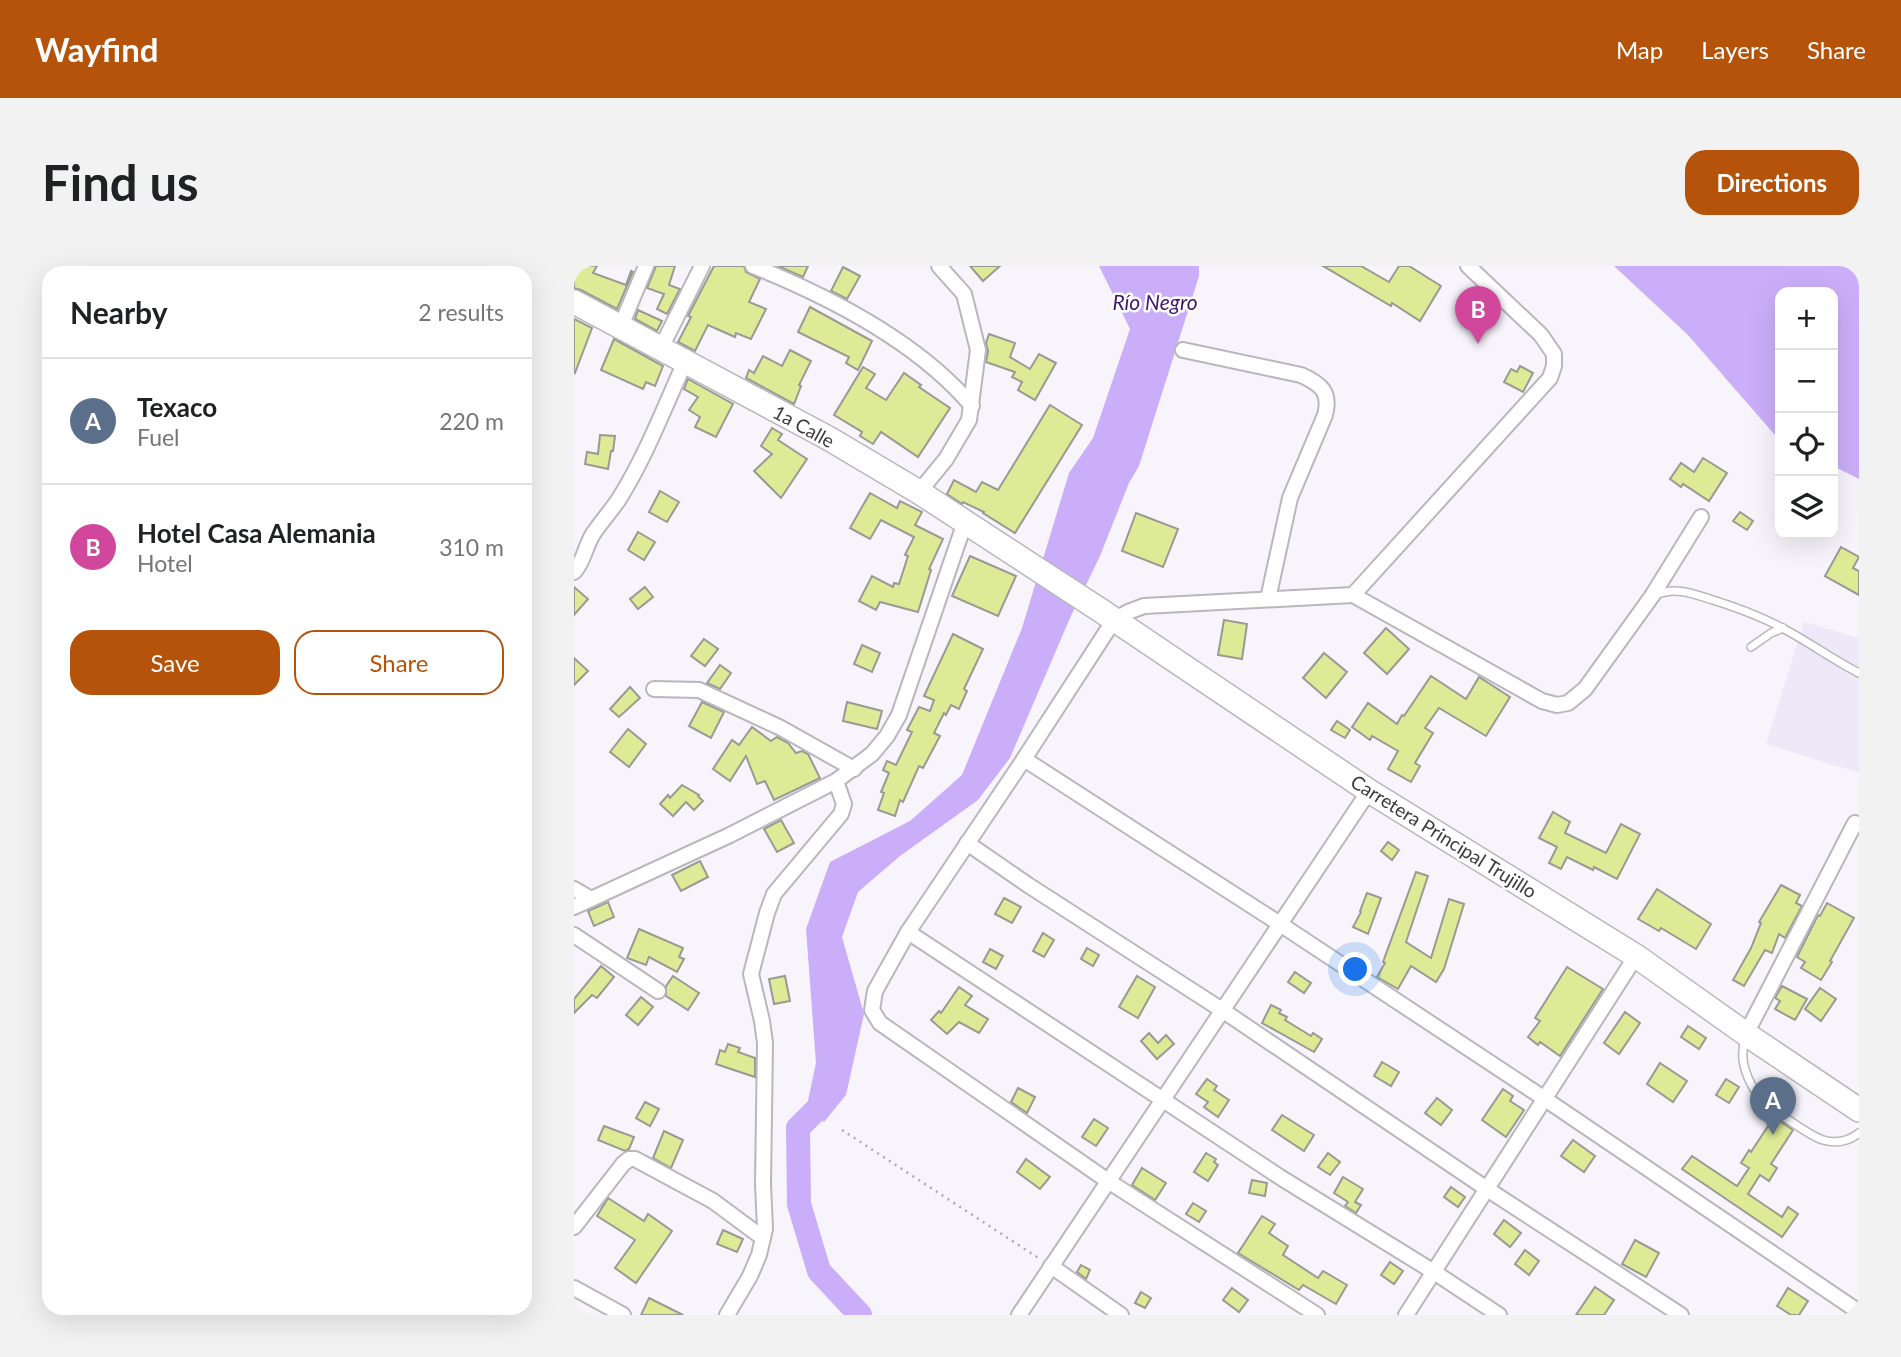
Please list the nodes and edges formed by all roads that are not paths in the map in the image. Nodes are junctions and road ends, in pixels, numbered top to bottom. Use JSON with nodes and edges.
{"nodes":[{"id":1,"x":646,"y":266,"type":"edge"},
{"id":2,"x":702,"y":266,"type":"edge"},
{"id":3,"x":752,"y":266,"type":"edge"},
{"id":4,"x":939,"y":266,"type":"edge"},
{"id":5,"x":1468,"y":266,"type":"edge"},
{"id":6,"x":574,"y":302,"type":"edge"},
{"id":7,"x":621,"y":326,"type":"junction"},
{"id":8,"x":661,"y":348,"type":"junction"},
{"id":9,"x":1183,"y":349,"type":"dead end"},
{"id":10,"x":685,"y":362,"type":"junction"},
{"id":11,"x":972,"y":406,"type":"junction"},
{"id":12,"x":919,"y":492,"type":"junction"},
{"id":13,"x":1701,"y":517,"type":"dead end"},
{"id":14,"x":965,"y":522,"type":"junction"},
{"id":15,"x":1027,"y":564,"type":"joint"},
{"id":16,"x":574,"y":572,"type":"edge"},
{"id":17,"x":1353,"y":595,"type":"junction"},
{"id":18,"x":1652,"y":596,"type":"junction"},
{"id":19,"x":1268,"y":599,"type":"junction"},
{"id":20,"x":1107,"y":615,"type":"junction"},
{"id":21,"x":1783,"y":628,"type":"junction"},
{"id":22,"x":1751,"y":647,"type":"dead end"},
{"id":23,"x":1859,"y":673,"type":"edge"},
{"id":24,"x":654,"y":689,"type":"dead end"},
{"id":25,"x":1024,"y":759,"type":"junction"},
{"id":26,"x":854,"y":769,"type":"junction"},
{"id":27,"x":836,"y":781,"type":"junction"},
{"id":28,"x":1369,"y":790,"type":"junction"},
{"id":29,"x":1855,"y":823,"type":"dead end"},
{"id":30,"x":967,"y":843,"type":"junction"},
{"id":31,"x":574,"y":889,"type":"edge"},
{"id":32,"x":591,"y":899,"type":"junction"},
{"id":33,"x":574,"y":907,"type":"edge"},
{"id":34,"x":1280,"y":924,"type":"junction"},
{"id":35,"x":908,"y":932,"type":"junction"},
{"id":36,"x":574,"y":935,"type":"edge"},
{"id":37,"x":1636,"y":956,"type":"junction"},
{"id":38,"x":658,"y":991,"type":"dead end"},
{"id":39,"x":1222,"y":1010,"type":"junction"},
{"id":40,"x":1746,"y":1034,"type":"junction"},
{"id":41,"x":1545,"y":1098,"type":"junction"},
{"id":42,"x":1162,"y":1100,"type":"junction"},
{"id":43,"x":1859,"y":1110,"type":"edge"},
{"id":44,"x":1859,"y":1133,"type":"edge"},
{"id":45,"x":1108,"y":1181,"type":"junction"},
{"id":46,"x":1487,"y":1189,"type":"junction"},
{"id":47,"x":574,"y":1227,"type":"edge"},
{"id":48,"x":763,"y":1238,"type":"junction"},
{"id":49,"x":1051,"y":1266,"type":"junction"},
{"id":50,"x":1434,"y":1272,"type":"junction"},
{"id":51,"x":574,"y":1288,"type":"edge"},
{"id":52,"x":1859,"y":1312,"type":"edge"},
{"id":53,"x":623,"y":1315,"type":"edge"},
{"id":54,"x":727,"y":1315,"type":"edge"},
{"id":55,"x":1019,"y":1315,"type":"edge"},
{"id":56,"x":1121,"y":1315,"type":"edge"},
{"id":57,"x":1317,"y":1315,"type":"edge"},
{"id":58,"x":1406,"y":1315,"type":"edge"},
{"id":59,"x":1499,"y":1315,"type":"edge"},
{"id":60,"x":1681,"y":1315,"type":"edge"}],
"edges":[{"from":1,"to":7,"type":"street"},
{"from":2,"to":8,"type":"street"},
{"from":3,"to":11,"type":"street"},
{"from":4,"to":11,"type":"street"},
{"from":5,"to":17,"type":"street"},
{"from":6,"to":7,"type":"main road","name":"1a Calle"},
{"from":7,"to":8,"type":"main road","name":"1a Calle"},
{"from":8,"to":10,"type":"main road","name":"1a Calle"},
{"from":9,"to":19,"type":"street"},
{"from":10,"to":12,"type":"main road","name":"1a Calle"},
{"from":10,"to":16,"type":"street"},
{"from":11,"to":12,"type":"street"},
{"from":12,"to":14,"type":"main road","name":"1a Calle"},
{"from":13,"to":18,"type":"street"},
{"from":14,"to":15,"type":"main road","name":"1a Calle"},
{"from":14,"to":26,"type":"street"},
{"from":15,"to":20,"type":"main road","name":"Carretera Principal Trujillo"},
{"from":17,"to":18,"type":"street"},
{"from":17,"to":19,"type":"street"},
{"from":18,"to":21,"type":"lane"},
{"from":19,"to":20,"type":"street"},
{"from":20,"to":25,"type":"street"},
{"from":20,"to":28,"type":"main road","name":"Carretera Principal Trujillo"},
{"from":21,"to":22,"type":"lane"},
{"from":21,"to":23,"type":"lane"},
{"from":24,"to":26,"type":"street"},
{"from":25,"to":30,"type":"street"},
{"from":25,"to":34,"type":"street"},
{"from":26,"to":27,"type":"street"},
{"from":27,"to":32,"type":"street"},
{"from":27,"to":48,"type":"street"},
{"from":28,"to":34,"type":"street"},
{"from":28,"to":37,"type":"main road","name":"Carretera Principal Trujillo"},
{"from":29,"to":40,"type":"street"},
{"from":30,"to":35,"type":"street"},
{"from":30,"to":39,"type":"street"},
{"from":31,"to":32,"type":"street"},
{"from":32,"to":33,"type":"street"},
{"from":34,"to":39,"type":"street"},
{"from":34,"to":41,"type":"street"},
{"from":35,"to":42,"type":"street"},
{"from":35,"to":45,"type":"street"},
{"from":36,"to":38,"type":"street"},
{"from":37,"to":40,"type":"main road","name":"Carretera Principal Trujillo"},
{"from":37,"to":41,"type":"street"},
{"from":39,"to":42,"type":"street"},
{"from":39,"to":46,"type":"street"},
{"from":40,"to":43,"type":"main road","name":"Carretera Principal Trujillo"},
{"from":40,"to":44,"type":"lane"},
{"from":41,"to":46,"type":"street"},
{"from":41,"to":52,"type":"street"},
{"from":42,"to":45,"type":"street"},
{"from":42,"to":50,"type":"street"},
{"from":45,"to":49,"type":"street"},
{"from":45,"to":57,"type":"street"},
{"from":46,"to":50,"type":"street"},
{"from":46,"to":60,"type":"street"},
{"from":47,"to":48,"type":"street"},
{"from":48,"to":54,"type":"street"},
{"from":49,"to":55,"type":"street"},
{"from":49,"to":56,"type":"street"},
{"from":50,"to":58,"type":"street"},
{"from":50,"to":59,"type":"street"},
{"from":51,"to":53,"type":"street"}]}
